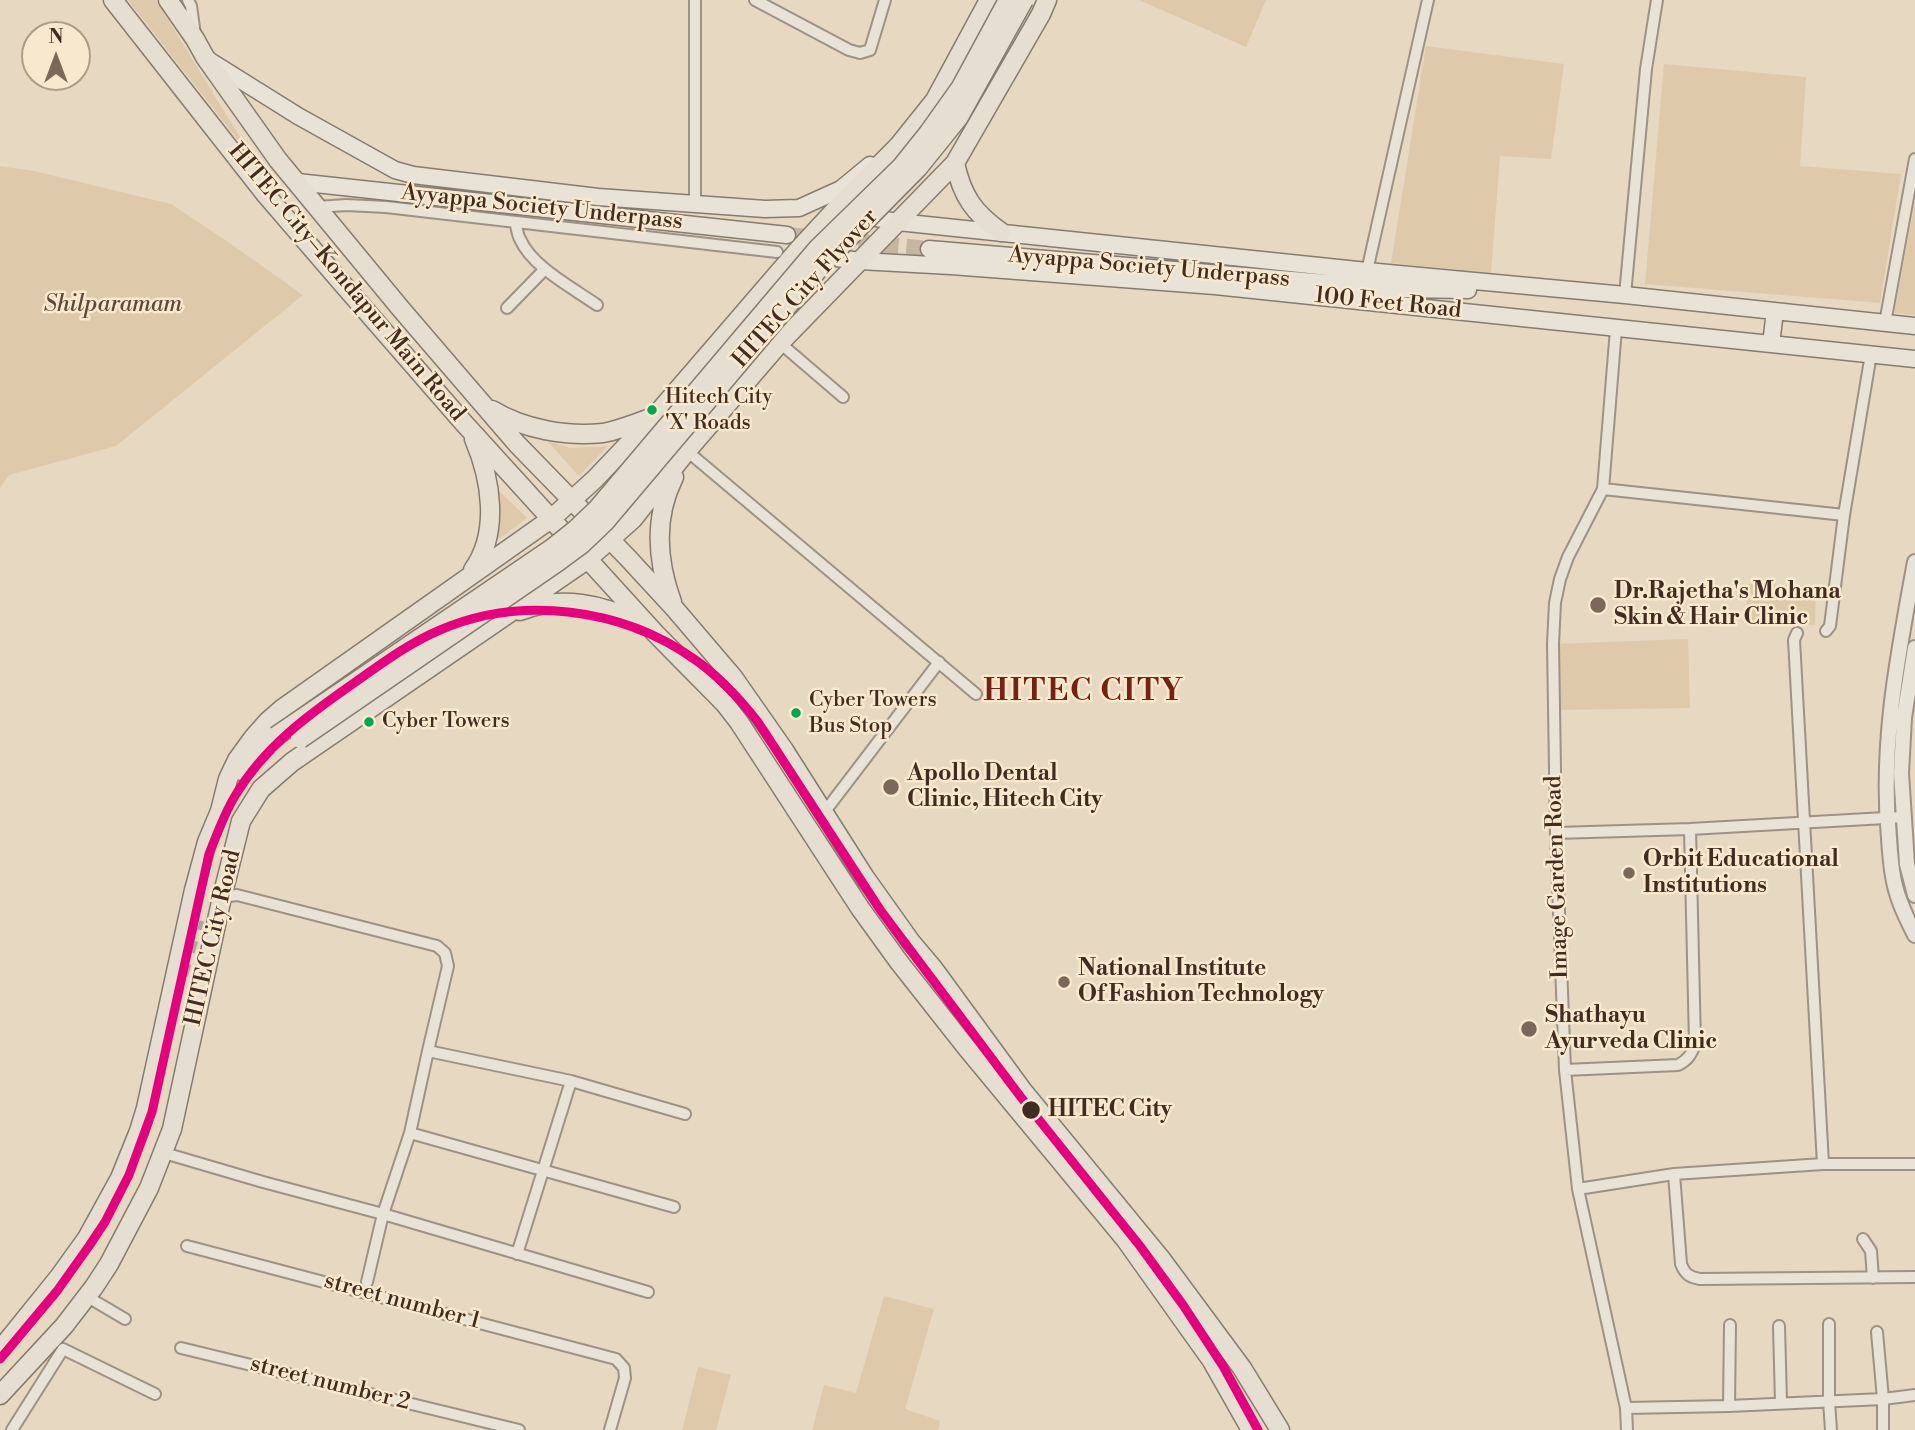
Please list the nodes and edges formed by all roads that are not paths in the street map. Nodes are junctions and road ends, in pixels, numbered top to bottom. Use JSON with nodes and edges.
{"nodes":[{"id":1,"x":113,"y":0,"type":"edge"},
{"id":2,"x":168,"y":0,"type":"edge"},
{"id":3,"x":188,"y":0,"type":"edge"},
{"id":4,"x":695,"y":0,"type":"edge"},
{"id":5,"x":755,"y":0,"type":"edge"},
{"id":6,"x":885,"y":0,"type":"edge"},
{"id":7,"x":989,"y":0,"type":"edge"},
{"id":8,"x":1008,"y":0,"type":"edge"},
{"id":9,"x":1024,"y":0,"type":"edge"},
{"id":10,"x":1047,"y":0,"type":"edge"},
{"id":11,"x":1427,"y":0,"type":"edge"},
{"id":12,"x":1657,"y":0,"type":"edge"},
{"id":13,"x":195,"y":39,"type":"junction"},
{"id":14,"x":205,"y":57,"type":"junction"},
{"id":15,"x":899,"y":145,"type":"junction"},
{"id":16,"x":1915,"y":159,"type":"edge"},
{"id":17,"x":955,"y":163,"type":"junction"},
{"id":18,"x":297,"y":182,"type":"junction"},
{"id":19,"x":695,"y":203,"type":"junction"},
{"id":20,"x":317,"y":207,"type":"junction"},
{"id":21,"x":834,"y":211,"type":"junction"},
{"id":22,"x":515,"y":222,"type":"junction"},
{"id":23,"x":898,"y":222,"type":"junction"},
{"id":24,"x":1001,"y":232,"type":"junction"},
{"id":25,"x":787,"y":235,"type":"tunnel mouth"},
{"id":26,"x":929,"y":249,"type":"tunnel mouth"},
{"id":27,"x":798,"y":250,"type":"junction"},
{"id":28,"x":777,"y":252,"type":"dead end"},
{"id":29,"x":860,"y":261,"type":"junction"},
{"id":30,"x":545,"y":269,"type":"junction"},
{"id":31,"x":1367,"y":271,"type":"junction"},
{"id":32,"x":1536,"y":287,"type":"junction"},
{"id":33,"x":1625,"y":295,"type":"junction"},
{"id":34,"x":597,"y":305,"type":"dead end"},
{"id":35,"x":507,"y":308,"type":"dead end"},
{"id":36,"x":1775,"y":311,"type":"junction"},
{"id":37,"x":1885,"y":323,"type":"junction"},
{"id":38,"x":1915,"y":326,"type":"edge"},
{"id":39,"x":1616,"y":329,"type":"junction"},
{"id":40,"x":780,"y":343,"type":"junction"},
{"id":41,"x":1771,"y":344,"type":"junction"},
{"id":42,"x":1871,"y":354,"type":"junction"},
{"id":43,"x":1915,"y":359,"type":"edge"},
{"id":44,"x":843,"y":397,"type":"dead end"},
{"id":45,"x":483,"y":404,"type":"junction"},
{"id":46,"x":655,"y":416,"type":"junction"},
{"id":47,"x":463,"y":421,"type":"junction"},
{"id":48,"x":687,"y":451,"type":"junction"},
{"id":49,"x":1604,"y":489,"type":"junction"},
{"id":50,"x":573,"y":501,"type":"junction"},
{"id":51,"x":1844,"y":515,"type":"junction"},
{"id":52,"x":551,"y":519,"type":"junction"},
{"id":53,"x":611,"y":540,"type":"junction"},
{"id":54,"x":588,"y":559,"type":"junction"},
{"id":55,"x":1915,"y":562,"type":"edge"},
{"id":56,"x":470,"y":575,"type":"junction"},
{"id":57,"x":435,"y":600,"type":"junction"},
{"id":58,"x":675,"y":609,"type":"junction"},
{"id":59,"x":502,"y":618,"type":"junction"},
{"id":60,"x":1826,"y":631,"type":"dead end"},
{"id":61,"x":656,"y":633,"type":"junction"},
{"id":62,"x":1797,"y":633,"type":"dead end"},
{"id":63,"x":469,"y":640,"type":"junction"},
{"id":64,"x":1915,"y":648,"type":"edge"},
{"id":65,"x":939,"y":662,"type":"junction"},
{"id":66,"x":976,"y":694,"type":"dead end"},
{"id":67,"x":220,"y":811,"type":"junction"},
{"id":68,"x":823,"y":814,"type":"junction"},
{"id":69,"x":1886,"y":817,"type":"junction"},
{"id":70,"x":1903,"y":817,"type":"junction"},
{"id":71,"x":241,"y":821,"type":"junction"},
{"id":72,"x":1803,"y":822,"type":"junction"},
{"id":73,"x":1690,"y":829,"type":"junction"},
{"id":74,"x":1556,"y":833,"type":"junction"},
{"id":75,"x":1915,"y":895,"type":"edge"},
{"id":76,"x":222,"y":897,"type":"junction"},
{"id":77,"x":1915,"y":935,"type":"edge"},
{"id":78,"x":428,"y":1051,"type":"junction"},
{"id":79,"x":1565,"y":1070,"type":"junction"},
{"id":80,"x":571,"y":1081,"type":"junction"},
{"id":81,"x":685,"y":1114,"type":"dead end"},
{"id":82,"x":410,"y":1133,"type":"junction"},
{"id":83,"x":162,"y":1154,"type":"junction"},
{"id":84,"x":1824,"y":1164,"type":"junction"},
{"id":85,"x":1915,"y":1164,"type":"edge"},
{"id":86,"x":542,"y":1169,"type":"junction"},
{"id":87,"x":1675,"y":1174,"type":"junction"},
{"id":88,"x":1578,"y":1189,"type":"junction"},
{"id":89,"x":674,"y":1207,"type":"dead end"},
{"id":90,"x":383,"y":1214,"type":"junction"},
{"id":91,"x":1863,"y":1239,"type":"dead end"},
{"id":92,"x":187,"y":1246,"type":"dead end"},
{"id":93,"x":517,"y":1254,"type":"junction"},
{"id":94,"x":1873,"y":1278,"type":"junction"},
{"id":95,"x":1915,"y":1278,"type":"edge"},
{"id":96,"x":367,"y":1282,"type":"dead end"},
{"id":97,"x":648,"y":1292,"type":"dead end"},
{"id":98,"x":86,"y":1296,"type":"junction"},
{"id":99,"x":125,"y":1319,"type":"dead end"},
{"id":100,"x":1829,"y":1324,"type":"dead end"},
{"id":101,"x":1730,"y":1325,"type":"dead end"},
{"id":102,"x":1779,"y":1326,"type":"dead end"},
{"id":103,"x":1877,"y":1332,"type":"dead end"},
{"id":104,"x":181,"y":1348,"type":"dead end"},
{"id":105,"x":0,"y":1350,"type":"edge"},
{"id":106,"x":153,"y":1390,"type":"dead end"},
{"id":107,"x":0,"y":1395,"type":"edge"},
{"id":108,"x":1915,"y":1395,"type":"edge"},
{"id":109,"x":1883,"y":1399,"type":"junction"},
{"id":110,"x":1829,"y":1401,"type":"junction"},
{"id":111,"x":1781,"y":1403,"type":"junction"},
{"id":112,"x":1729,"y":1406,"type":"junction"},
{"id":113,"x":1626,"y":1408,"type":"junction"},
{"id":114,"x":12,"y":1430,"type":"edge"},
{"id":115,"x":519,"y":1430,"type":"edge"},
{"id":116,"x":610,"y":1430,"type":"edge"},
{"id":117,"x":1251,"y":1430,"type":"edge"},
{"id":118,"x":1280,"y":1430,"type":"edge"},
{"id":119,"x":1627,"y":1430,"type":"edge"},
{"id":120,"x":1831,"y":1430,"type":"edge"},
{"id":121,"x":1883,"y":1430,"type":"edge"}],
"edges":[{"from":1,"to":47,"type":"main road","name":"HITEC City–Kondapur Main Road"},
{"from":2,"to":13,"type":"main road","name":"HITEC City–Kondapur Main Road"},
{"from":3,"to":13,"type":"street"},
{"from":4,"to":19,"type":"street"},
{"from":5,"to":6,"type":"street"},
{"from":7,"to":15,"type":"main road","name":"HITEC City Road"},
{"from":8,"to":67,"type":"main road","name":"HITEC City Flyover","bridge":true},
{"from":9,"to":71,"type":"main road","name":"HITEC City Flyover","bridge":true},
{"from":10,"to":17,"type":"main road"},
{"from":11,"to":31,"type":"street"},
{"from":12,"to":33,"type":"street"},
{"from":13,"to":14,"type":"main road","name":"HITEC City–Kondapur Main Road"},
{"from":14,"to":18,"type":"main road","name":"HITEC City–Kondapur Main Road"},
{"from":14,"to":19,"type":"main road"},
{"from":15,"to":19,"type":"main road"},
{"from":15,"to":21,"type":"main road","name":"HITEC City Road"},
{"from":16,"to":37,"type":"street"},
{"from":17,"to":23,"type":"main road"},
{"from":17,"to":24,"type":"main road"},
{"from":18,"to":20,"type":"main road","name":"HITEC City–Kondapur Main Road"},
{"from":18,"to":25,"type":"main road","name":"Ayyappa Society Underpass"},
{"from":20,"to":22,"type":"street"},
{"from":20,"to":45,"type":"main road","name":"HITEC City–Kondapur Main Road"},
{"from":21,"to":23,"type":"main road","name":"100 Feet Road"},
{"from":21,"to":27,"type":"main road","name":"HITEC City Road"},
{"from":22,"to":28,"type":"street"},
{"from":22,"to":30,"type":"street"},
{"from":23,"to":24,"type":"main road","name":"100 Feet Road"},
{"from":23,"to":29,"type":"main road"},
{"from":24,"to":31,"type":"main road","name":"100 Feet Road"},
{"from":26,"to":32,"type":"main road","name":"Ayyappa Society Underpass"},
{"from":27,"to":29,"type":"main road","name":"100 Feet Road"},
{"from":27,"to":46,"type":"main road","name":"HITEC City Road"},
{"from":29,"to":39,"type":"main road","name":"100 Feet Road"},
{"from":29,"to":40,"type":"main road"},
{"from":30,"to":34,"type":"street"},
{"from":30,"to":35,"type":"street"},
{"from":31,"to":32,"type":"main road","name":"100 Feet Road"},
{"from":32,"to":33,"type":"main road","name":"100 Feet Road"},
{"from":33,"to":36,"type":"main road","name":"100 Feet Road"},
{"from":36,"to":37,"type":"main road","name":"100 Feet Road"},
{"from":36,"to":41,"type":"main road"},
{"from":37,"to":38,"type":"main road","name":"100 Feet Road"},
{"from":39,"to":41,"type":"main road","name":"100 Feet Road"},
{"from":39,"to":49,"type":"street","name":"Image Garden Road"},
{"from":40,"to":44,"type":"street"},
{"from":40,"to":48,"type":"main road"},
{"from":41,"to":42,"type":"main road","name":"100 Feet Road"},
{"from":42,"to":43,"type":"main road","name":"100 Feet Road"},
{"from":42,"to":51,"type":"street"},
{"from":45,"to":46,"type":"main road"},
{"from":45,"to":50,"type":"main road","name":"HITEC City–Kondapur Main Road"},
{"from":46,"to":50,"type":"main road","name":"HITEC City Road"},
{"from":47,"to":52,"type":"main road","name":"HITEC City–Kondapur Main Road"},
{"from":47,"to":56,"type":"main road"},
{"from":48,"to":53,"type":"main road","name":"HITEC City Road"},
{"from":48,"to":58,"type":"main road"},
{"from":48,"to":65,"type":"street"},
{"from":49,"to":51,"type":"street"},
{"from":49,"to":74,"type":"street","name":"Image Garden Road"},
{"from":50,"to":52,"type":"main road","name":"HITEC City Road"},
{"from":50,"to":53,"type":"main road","name":"HITEC City–Kondapur Main Road"},
{"from":51,"to":60,"type":"street"},
{"from":52,"to":54,"type":"main road","name":"HITEC City–Kondapur Main Road"},
{"from":52,"to":56,"type":"main road","name":"HITEC City Road"},
{"from":53,"to":54,"type":"main road","name":"HITEC City Road"},
{"from":53,"to":58,"type":"main road","name":"HITEC City–Kondapur Main Road"},
{"from":54,"to":59,"type":"main road","name":"HITEC City Road"},
{"from":54,"to":61,"type":"main road","name":"HITEC City–Kondapur Main Road"},
{"from":55,"to":69,"type":"street"},
{"from":56,"to":57,"type":"main road","name":"HITEC City Road"},
{"from":57,"to":63,"type":"main road"},
{"from":57,"to":67,"type":"main road","name":"HITEC City Road"},
{"from":58,"to":68,"type":"main road","name":"HITEC City–Kondapur Main Road"},
{"from":59,"to":61,"type":"main road"},
{"from":59,"to":63,"type":"main road","name":"HITEC City Road"},
{"from":61,"to":117,"type":"main road","name":"HITEC City–Kondapur Main Road"},
{"from":62,"to":72,"type":"street"},
{"from":63,"to":71,"type":"main road","name":"HITEC City Road"},
{"from":64,"to":70,"type":"street"},
{"from":65,"to":66,"type":"street"},
{"from":65,"to":68,"type":"street"},
{"from":67,"to":105,"type":"main road","name":"HITEC City Road"},
{"from":68,"to":118,"type":"main road","name":"HITEC City–Kondapur Main Road"},
{"from":69,"to":70,"type":"street"},
{"from":69,"to":72,"type":"street"},
{"from":69,"to":77,"type":"street"},
{"from":70,"to":75,"type":"street"},
{"from":71,"to":76,"type":"main road","name":"HITEC City Road"},
{"from":72,"to":73,"type":"street"},
{"from":72,"to":84,"type":"street"},
{"from":73,"to":74,"type":"street"},
{"from":73,"to":79,"type":"street"},
{"from":74,"to":79,"type":"street","name":"Image Garden Road"},
{"from":76,"to":78,"type":"street"},
{"from":76,"to":83,"type":"main road","name":"HITEC City Road"},
{"from":78,"to":80,"type":"street"},
{"from":78,"to":82,"type":"street"},
{"from":79,"to":88,"type":"street","name":"Image Garden Road"},
{"from":80,"to":81,"type":"street"},
{"from":80,"to":86,"type":"street"},
{"from":82,"to":86,"type":"street"},
{"from":82,"to":90,"type":"street"},
{"from":83,"to":90,"type":"street"},
{"from":83,"to":98,"type":"main road","name":"HITEC City Road"},
{"from":84,"to":85,"type":"street"},
{"from":84,"to":87,"type":"street"},
{"from":86,"to":89,"type":"street"},
{"from":86,"to":93,"type":"street"},
{"from":87,"to":88,"type":"street"},
{"from":87,"to":94,"type":"street"},
{"from":88,"to":113,"type":"street","name":"Image Garden Road"},
{"from":90,"to":93,"type":"street"},
{"from":90,"to":96,"type":"street"},
{"from":91,"to":94,"type":"street"},
{"from":92,"to":116,"type":"street","name":"street number 1"},
{"from":93,"to":97,"type":"street"},
{"from":94,"to":95,"type":"street"},
{"from":98,"to":99,"type":"street"},
{"from":98,"to":107,"type":"main road","name":"HITEC City Road"},
{"from":100,"to":110,"type":"street"},
{"from":101,"to":112,"type":"street"},
{"from":102,"to":111,"type":"street"},
{"from":103,"to":109,"type":"street"},
{"from":104,"to":115,"type":"street","name":"street number 2"},
{"from":106,"to":114,"type":"street"},
{"from":108,"to":109,"type":"street"},
{"from":109,"to":110,"type":"street"},
{"from":109,"to":121,"type":"street"},
{"from":110,"to":111,"type":"street"},
{"from":110,"to":120,"type":"street"},
{"from":111,"to":112,"type":"street"},
{"from":112,"to":113,"type":"street"},
{"from":113,"to":119,"type":"street","name":"Image Garden Road"}]}
